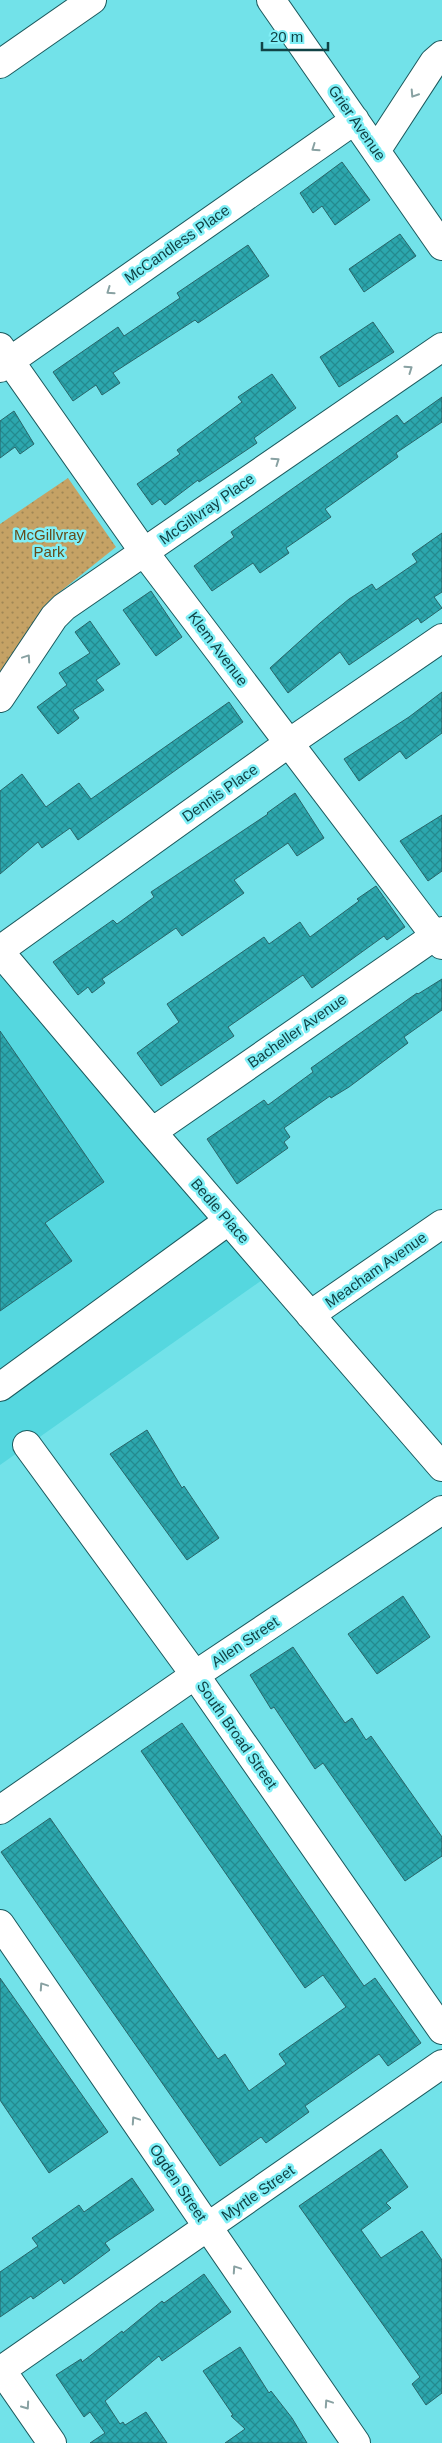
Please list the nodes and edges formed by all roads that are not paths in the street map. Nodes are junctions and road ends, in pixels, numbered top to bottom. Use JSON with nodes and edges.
{"nodes":[{"id":1,"x":92,"y":0,"type":"edge"},
{"id":2,"x":271,"y":0,"type":"edge"},
{"id":3,"x":442,"y":55,"type":"edge"},
{"id":4,"x":0,"y":64,"type":"edge"},
{"id":5,"x":355,"y":120,"type":"junction"},
{"id":6,"x":376,"y":151,"type":"junction"},
{"id":7,"x":442,"y":246,"type":"edge"},
{"id":8,"x":442,"y":347,"type":"edge"},
{"id":9,"x":3,"y":358,"type":"edge"},
{"id":10,"x":144,"y":552,"type":"junction"},
{"id":11,"x":442,"y":638,"type":"edge"},
{"id":12,"x":0,"y":698,"type":"edge"},
{"id":13,"x":290,"y":743,"type":"junction"},
{"id":14,"x":440,"y":937,"type":"edge"},
{"id":15,"x":0,"y":951,"type":"edge"},
{"id":16,"x":152,"y":1132,"type":"junction"},
{"id":17,"x":228,"y":1221,"type":"junction"},
{"id":18,"x":442,"y":1224,"type":"edge"},
{"id":19,"x":310,"y":1315,"type":"junction"},
{"id":20,"x":0,"y":1387,"type":"edge"},
{"id":21,"x":26,"y":1445,"type":"dead end"},
{"id":22,"x":442,"y":1467,"type":"edge"},
{"id":23,"x":442,"y":1510,"type":"edge"},
{"id":24,"x":195,"y":1674,"type":"junction"},
{"id":25,"x":0,"y":1810,"type":"edge"},
{"id":26,"x":0,"y":1924,"type":"edge"},
{"id":27,"x":442,"y":2030,"type":"edge"},
{"id":28,"x":442,"y":2064,"type":"edge"},
{"id":29,"x":208,"y":2228,"type":"junction"},
{"id":30,"x":0,"y":2370,"type":"edge"},
{"id":31,"x":52,"y":2443,"type":"edge"},
{"id":32,"x":356,"y":2443,"type":"edge"}],
"edges":[{"from":1,"to":4,"type":"street"},
{"from":2,"to":5,"type":"street","name":"Grier Avenue"},
{"from":3,"to":6,"type":"street","one_way":true},
{"from":5,"to":6,"type":"street","name":"Grier Avenue"},
{"from":5,"to":9,"type":"street","name":"McCandless Place","one_way":true},
{"from":6,"to":7,"type":"street","name":"Grier Avenue"},
{"from":10,"to":8,"type":"street","name":"McGillvray Place","one_way":true},
{"from":9,"to":10,"type":"street","name":"Klem Avenue"},
{"from":12,"to":10,"type":"street","name":"McGillvray Place","one_way":true},
{"from":10,"to":13,"type":"street","name":"Klem Avenue"},
{"from":11,"to":13,"type":"street","name":"Dennis Place"},
{"from":13,"to":14,"type":"street","name":"Klem Avenue"},
{"from":13,"to":15,"type":"street","name":"Dennis Place"},
{"from":14,"to":16,"type":"street","name":"Bacheller Avenue"},
{"from":15,"to":16,"type":"street","name":"Bedle Place"},
{"from":16,"to":17,"type":"street","name":"Bedle Place"},
{"from":17,"to":19,"type":"street","name":"Bedle Place"},
{"from":17,"to":20,"type":"street"},
{"from":18,"to":19,"type":"street","name":"Meacham Avenue"},
{"from":19,"to":22,"type":"street","name":"Bedle Place"},
{"from":21,"to":24,"type":"street","name":"South Broad Street"},
{"from":23,"to":24,"type":"street","name":"Allen Street"},
{"from":24,"to":25,"type":"street","name":"Allen Street"},
{"from":24,"to":27,"type":"street","name":"South Broad Street"},
{"from":29,"to":26,"type":"street","name":"Ogden Street","one_way":true},
{"from":28,"to":29,"type":"street","name":"Myrtle Street"},
{"from":29,"to":30,"type":"street","name":"Myrtle Street"},
{"from":32,"to":29,"type":"street","name":"Ogden Street","one_way":true},
{"from":30,"to":31,"type":"street","one_way":true}]}
